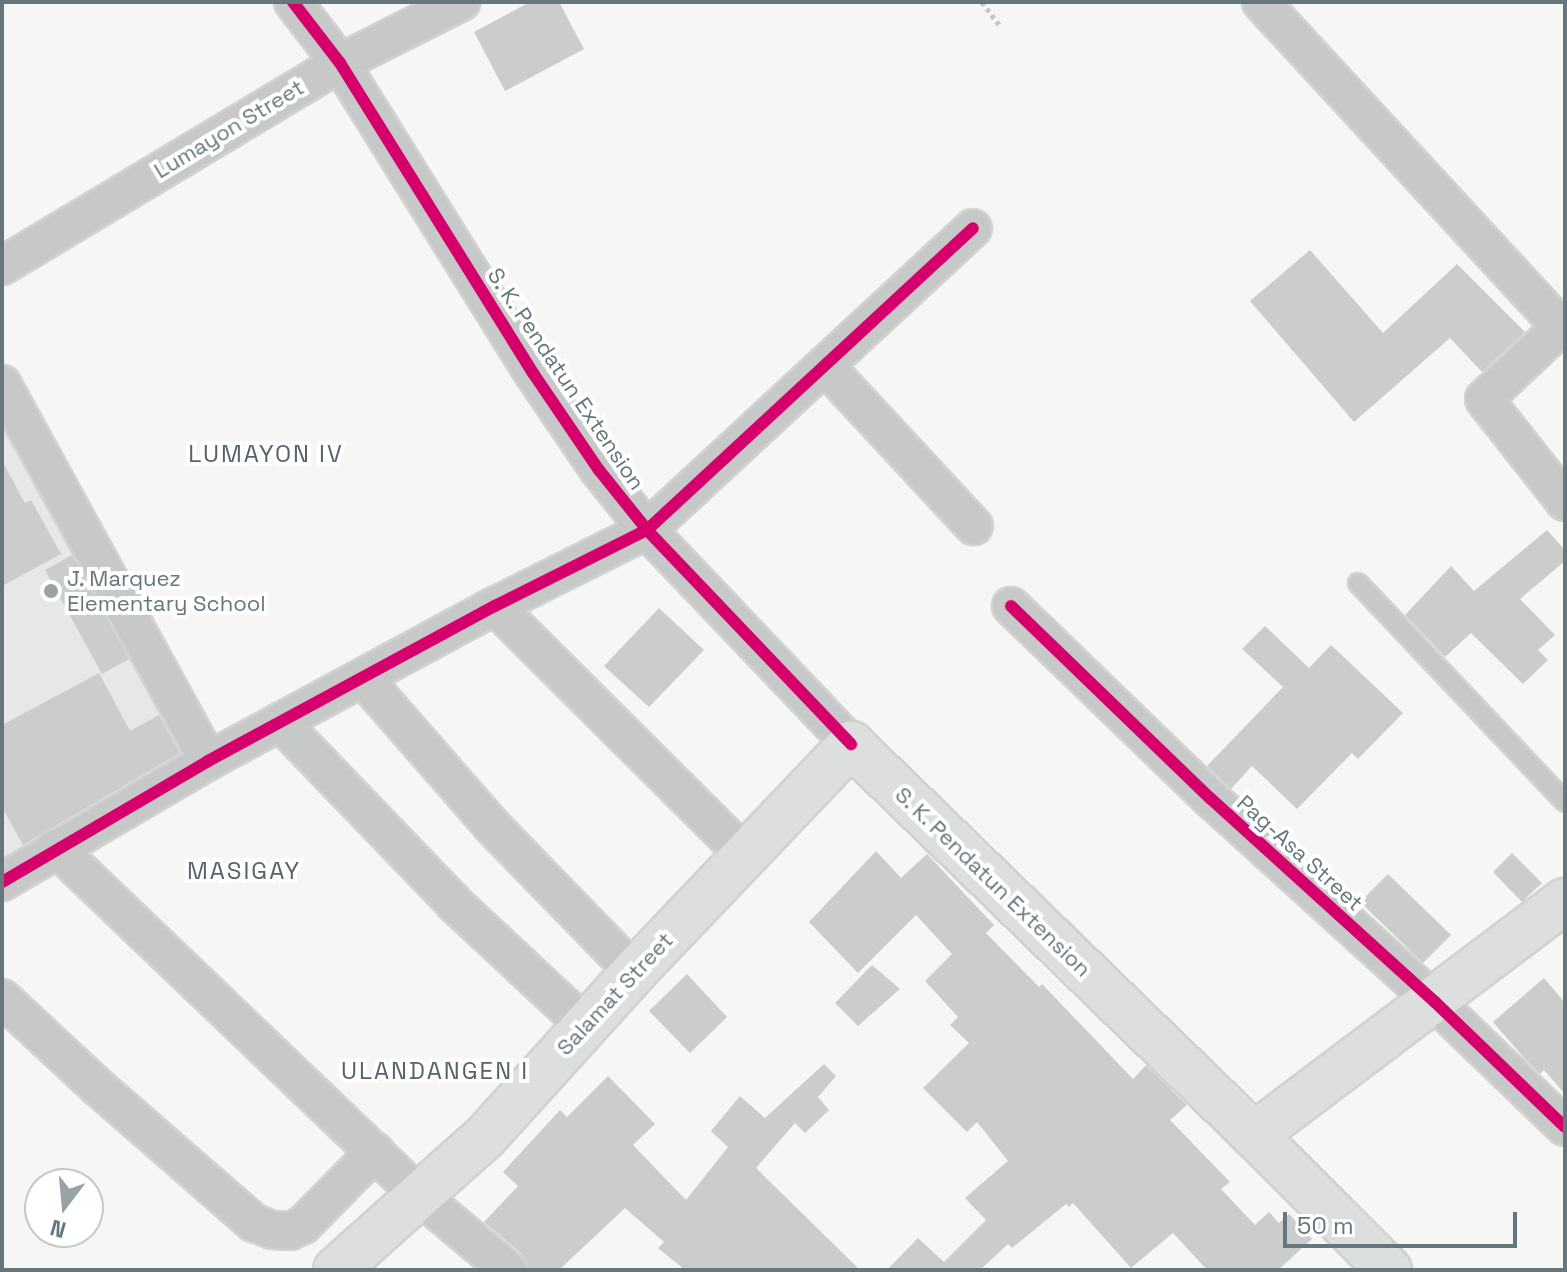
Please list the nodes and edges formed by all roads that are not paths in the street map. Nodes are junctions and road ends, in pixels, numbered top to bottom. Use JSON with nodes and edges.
{"nodes":[{"id":1,"x":293,"y":2,"type":"edge"},
{"id":2,"x":461,"y":2,"type":"edge"},
{"id":3,"x":1261,"y":2,"type":"edge"},
{"id":4,"x":340,"y":63,"type":"junction"},
{"id":5,"x":973,"y":228,"type":"dead end"},
{"id":6,"x":2,"y":266,"type":"edge"},
{"id":7,"x":1563,"y":325,"type":"edge"},
{"id":8,"x":826,"y":367,"type":"junction"},
{"id":9,"x":2,"y":384,"type":"edge"},
{"id":10,"x":1565,"y":502,"type":"edge"},
{"id":11,"x":974,"y":526,"type":"dead end"},
{"id":12,"x":647,"y":530,"type":"junction"},
{"id":13,"x":1358,"y":583,"type":"dead end"},
{"id":14,"x":495,"y":606,"type":"junction"},
{"id":15,"x":1011,"y":606,"type":"dead end"},
{"id":16,"x":363,"y":678,"type":"junction"},
{"id":17,"x":280,"y":722,"type":"junction"},
{"id":18,"x":851,"y":744,"type":"junction"},
{"id":19,"x":208,"y":761,"type":"junction"},
{"id":20,"x":1565,"y":802,"type":"edge"},
{"id":21,"x":56,"y":848,"type":"junction"},
{"id":22,"x":745,"y":855,"type":"junction"},
{"id":23,"x":2,"y":882,"type":"edge"},
{"id":24,"x":1565,"y":901,"type":"edge"},
{"id":25,"x":634,"y":972,"type":"junction"},
{"id":26,"x":2,"y":998,"type":"edge"},
{"id":27,"x":1435,"y":1002,"type":"junction"},
{"id":28,"x":586,"y":1026,"type":"junction"},
{"id":29,"x":1565,"y":1127,"type":"edge"},
{"id":30,"x":1254,"y":1135,"type":"junction"},
{"id":31,"x":375,"y":1152,"type":"junction"},
{"id":32,"x":421,"y":1197,"type":"junction"},
{"id":33,"x":336,"y":1270,"type":"edge"},
{"id":34,"x":508,"y":1270,"type":"edge"},
{"id":35,"x":1389,"y":1270,"type":"edge"}],
"edges":[{"from":1,"to":4,"type":"street","name":"S. K. Pendatun Extension"},
{"from":2,"to":4,"type":"street","name":"Lumayon Street"},
{"from":3,"to":7,"type":"street"},
{"from":4,"to":6,"type":"street","name":"Lumayon Street"},
{"from":4,"to":12,"type":"street","name":"S. K. Pendatun Extension"},
{"from":5,"to":8,"type":"street"},
{"from":7,"to":10,"type":"street"},
{"from":8,"to":11,"type":"street"},
{"from":8,"to":12,"type":"street"},
{"from":9,"to":19,"type":"street"},
{"from":12,"to":14,"type":"street"},
{"from":12,"to":18,"type":"street","name":"S. K. Pendatun Extension"},
{"from":13,"to":20,"type":"lane"},
{"from":14,"to":16,"type":"street"},
{"from":14,"to":22,"type":"street"},
{"from":15,"to":27,"type":"street","name":"Pag-Asa Street"},
{"from":16,"to":17,"type":"street"},
{"from":16,"to":25,"type":"street"},
{"from":17,"to":19,"type":"street"},
{"from":17,"to":28,"type":"street"},
{"from":18,"to":22,"type":"main road","name":"Salamat Street"},
{"from":18,"to":30,"type":"main road","name":"S. K. Pendatun Extension"},
{"from":19,"to":21,"type":"street"},
{"from":21,"to":23,"type":"street"},
{"from":21,"to":31,"type":"street"},
{"from":22,"to":25,"type":"main road","name":"Salamat Street"},
{"from":24,"to":27,"type":"main road"},
{"from":25,"to":28,"type":"main road","name":"Salamat Street"},
{"from":26,"to":31,"type":"street"},
{"from":27,"to":29,"type":"street","name":"Pag-Asa Street"},
{"from":27,"to":30,"type":"main road"},
{"from":28,"to":32,"type":"main road","name":"Salamat Street"},
{"from":30,"to":35,"type":"main road","name":"S. K. Pendatun Extension"},
{"from":31,"to":32,"type":"street"},
{"from":32,"to":33,"type":"main road","name":"Salamat Street"},
{"from":32,"to":34,"type":"street"}]}
